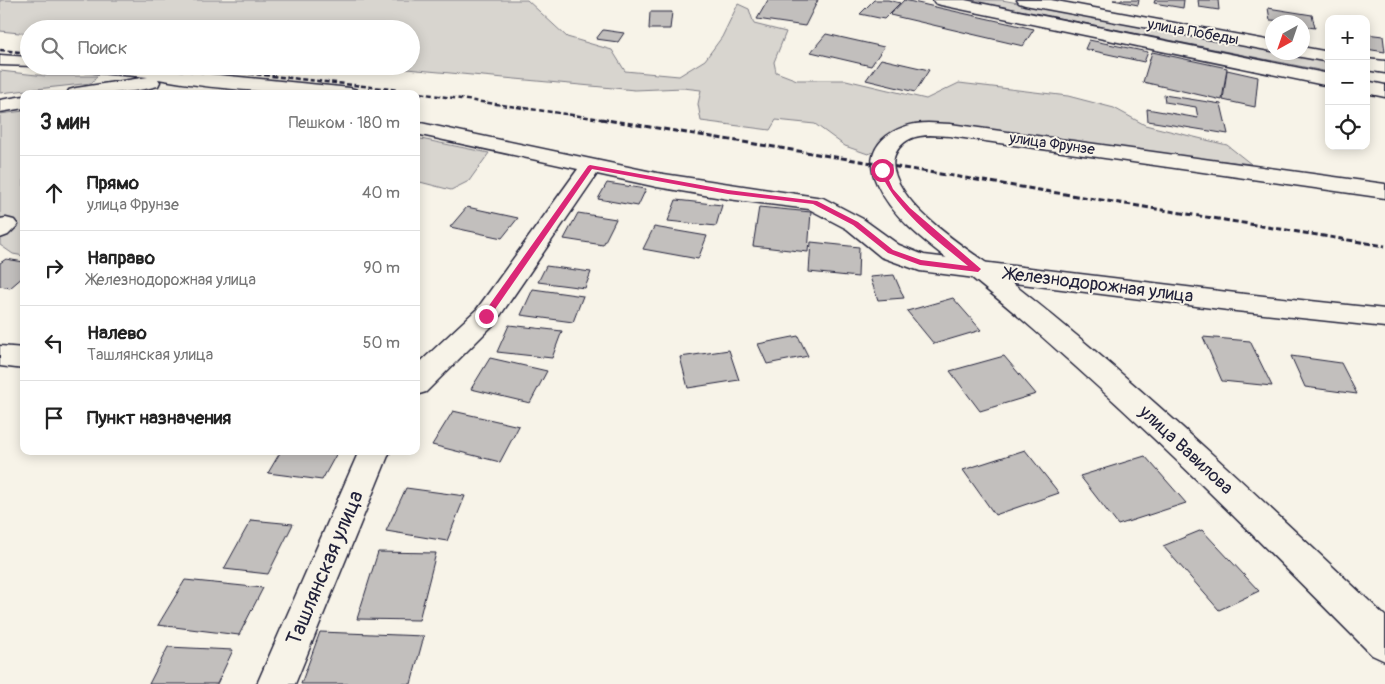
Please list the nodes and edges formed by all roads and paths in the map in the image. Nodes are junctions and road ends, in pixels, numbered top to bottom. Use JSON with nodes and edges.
{"nodes":[{"id":1,"x":942,"y":0,"type":"edge"},
{"id":2,"x":1025,"y":0,"type":"edge"},
{"id":3,"x":1265,"y":45,"type":"edge"},
{"id":4,"x":1310,"y":53,"type":"edge"},
{"id":5,"x":1325,"y":56,"type":"edge"},
{"id":6,"x":0,"y":60,"type":"edge"},
{"id":7,"x":20,"y":61,"type":"edge"},
{"id":8,"x":1370,"y":65,"type":"edge"},
{"id":9,"x":1385,"y":67,"type":"edge"},
{"id":10,"x":168,"y":75,"type":"edge"},
{"id":11,"x":179,"y":77,"type":"junction"},
{"id":12,"x":1325,"y":79,"type":"edge"},
{"id":13,"x":1370,"y":88,"type":"edge"},
{"id":14,"x":100,"y":90,"type":"edge"},
{"id":15,"x":310,"y":90,"type":"edge"},
{"id":16,"x":1385,"y":91,"type":"edge"},
{"id":17,"x":20,"y":103,"type":"edge"},
{"id":18,"x":0,"y":106,"type":"edge"},
{"id":19,"x":420,"y":129,"type":"edge"},
{"id":20,"x":590,"y":167,"type":"junction"},
{"id":21,"x":1385,"y":191,"type":"edge"},
{"id":22,"x":978,"y":269,"type":"junction"},
{"id":23,"x":1385,"y":318,"type":"edge"},
{"id":24,"x":0,"y":356,"type":"edge"},
{"id":25,"x":20,"y":358,"type":"edge"},
{"id":26,"x":420,"y":380,"type":"edge"},
{"id":27,"x":372,"y":455,"type":"edge"},
{"id":28,"x":1385,"y":642,"type":"edge"},
{"id":29,"x":276,"y":684,"type":"edge"}],
"edges":[{"from":1,"to":12,"type":"street"},
{"from":2,"to":3,"type":"street","name":"улица Победы"},
{"from":4,"to":5,"type":"street"},
{"from":6,"to":7,"type":"street"},
{"from":8,"to":9,"type":"street"},
{"from":10,"to":11,"type":"street"},
{"from":11,"to":14,"type":"street"},
{"from":11,"to":15,"type":"street"},
{"from":13,"to":16,"type":"street"},
{"from":17,"to":18,"type":"street"},
{"from":19,"to":20,"type":"street","name":"Железнодорожная улица"},
{"from":20,"to":22,"type":"street","name":"Железнодорожная улица"},
{"from":20,"to":26,"type":"street"},
{"from":21,"to":22,"type":"street","name":"улица Фрунзе"},
{"from":22,"to":23,"type":"street","name":"Железнодорожная улица"},
{"from":22,"to":28,"type":"street","name":"улица Вавилова"},
{"from":24,"to":25,"type":"street"},
{"from":27,"to":29,"type":"street","name":"Ташлянская улица"}]}
